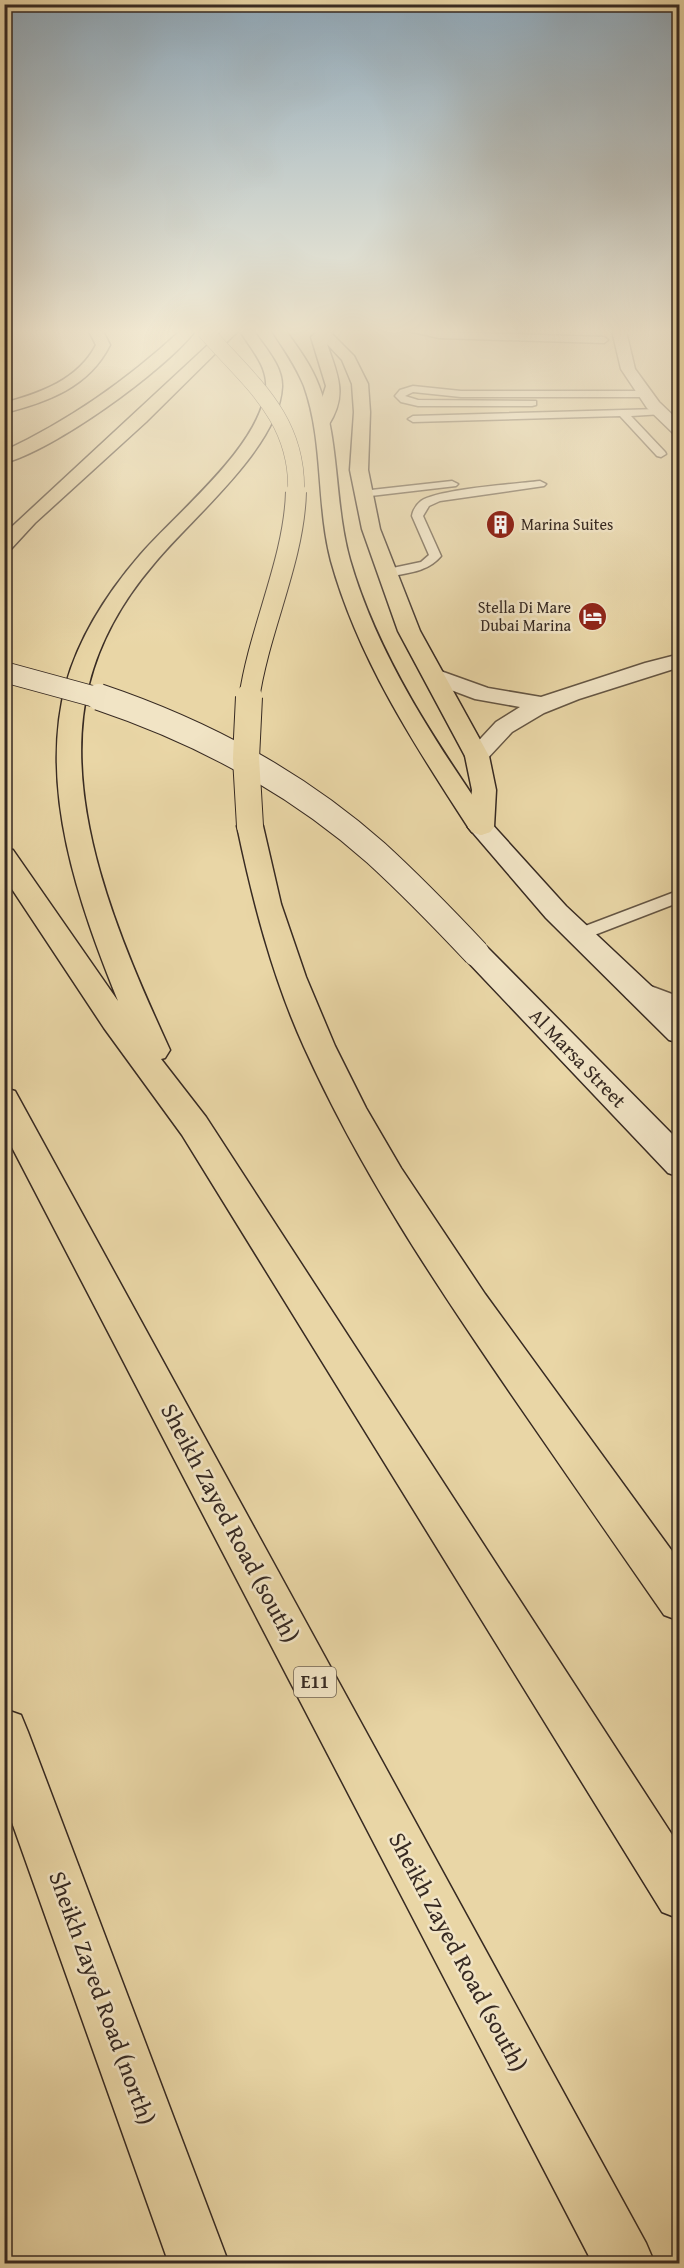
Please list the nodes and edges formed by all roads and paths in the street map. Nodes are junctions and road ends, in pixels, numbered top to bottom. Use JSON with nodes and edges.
{"nodes":[{"id":1,"x":46,"y":437,"type":"edge"},
{"id":2,"x":120,"y":437,"type":"edge"},
{"id":3,"x":253,"y":437,"type":"edge"},
{"id":4,"x":286,"y":437,"type":"edge"},
{"id":5,"x":324,"y":437,"type":"edge"},
{"id":6,"x":361,"y":437,"type":"edge"},
{"id":7,"x":645,"y":437,"type":"edge"},
{"id":8,"x":661,"y":454,"type":"dead end"},
{"id":9,"x":4,"y":458,"type":"edge"},
{"id":10,"x":489,"y":480,"type":"dead end"},
{"id":11,"x":540,"y":484,"type":"dead end"},
{"id":12,"x":362,"y":494,"type":"junction"},
{"id":13,"x":4,"y":545,"type":"edge"},
{"id":14,"x":387,"y":573,"type":"junction"},
{"id":15,"x":680,"y":660,"type":"edge"},
{"id":16,"x":4,"y":672,"type":"edge"},
{"id":17,"x":435,"y":676,"type":"junction"},
{"id":18,"x":540,"y":704,"type":"junction"},
{"id":19,"x":477,"y":756,"type":"junction"},
{"id":20,"x":481,"y":826,"type":"junction"},
{"id":21,"x":4,"y":856,"type":"edge"},
{"id":22,"x":680,"y":895,"type":"edge"},
{"id":23,"x":578,"y":935,"type":"junction"},
{"id":24,"x":637,"y":991,"type":"junction"},
{"id":25,"x":680,"y":1009,"type":"edge"},
{"id":26,"x":680,"y":1032,"type":"edge"},
{"id":27,"x":4,"y":1100,"type":"edge"},
{"id":28,"x":194,"y":1126,"type":"junction"},
{"id":29,"x":680,"y":1164,"type":"edge"},
{"id":30,"x":680,"y":1599,"type":"edge"},
{"id":31,"x":4,"y":1732,"type":"edge"},
{"id":32,"x":680,"y":1894,"type":"edge"},
{"id":33,"x":199,"y":2264,"type":"edge"},
{"id":34,"x":625,"y":2264,"type":"edge"}],
"edges":[{"from":1,"to":9,"type":"main road"},
{"from":2,"to":13,"type":"main road"},
{"from":3,"to":28,"type":"main road"},
{"from":4,"to":30,"type":"main road","bridge":true},
{"from":5,"to":20,"type":"main road"},
{"from":6,"to":12,"type":"main road"},
{"from":7,"to":8,"type":"lane"},
{"from":10,"to":12,"type":"lane"},
{"from":11,"to":14,"type":"lane"},
{"from":12,"to":14,"type":"main road"},
{"from":14,"to":17,"type":"main road"},
{"from":15,"to":18,"type":"main road"},
{"from":16,"to":29,"type":"main road","name":"Al Marsa Street","bridge":true},
{"from":17,"to":18,"type":"main road"},
{"from":17,"to":19,"type":"main road"},
{"from":18,"to":19,"type":"main road"},
{"from":19,"to":20,"type":"main road"},
{"from":20,"to":23,"type":"main road"},
{"from":21,"to":28,"type":"main road"},
{"from":22,"to":23,"type":"lane"},
{"from":23,"to":24,"type":"main road"},
{"from":24,"to":25,"type":"main road"},
{"from":24,"to":26,"type":"main road"},
{"from":27,"to":34,"type":"main road","name":"Sheikh Zayed Road (south)","number":"E11"},
{"from":28,"to":32,"type":"main road"},
{"from":31,"to":33,"type":"main road","name":"Sheikh Zayed Road (north)"}]}
